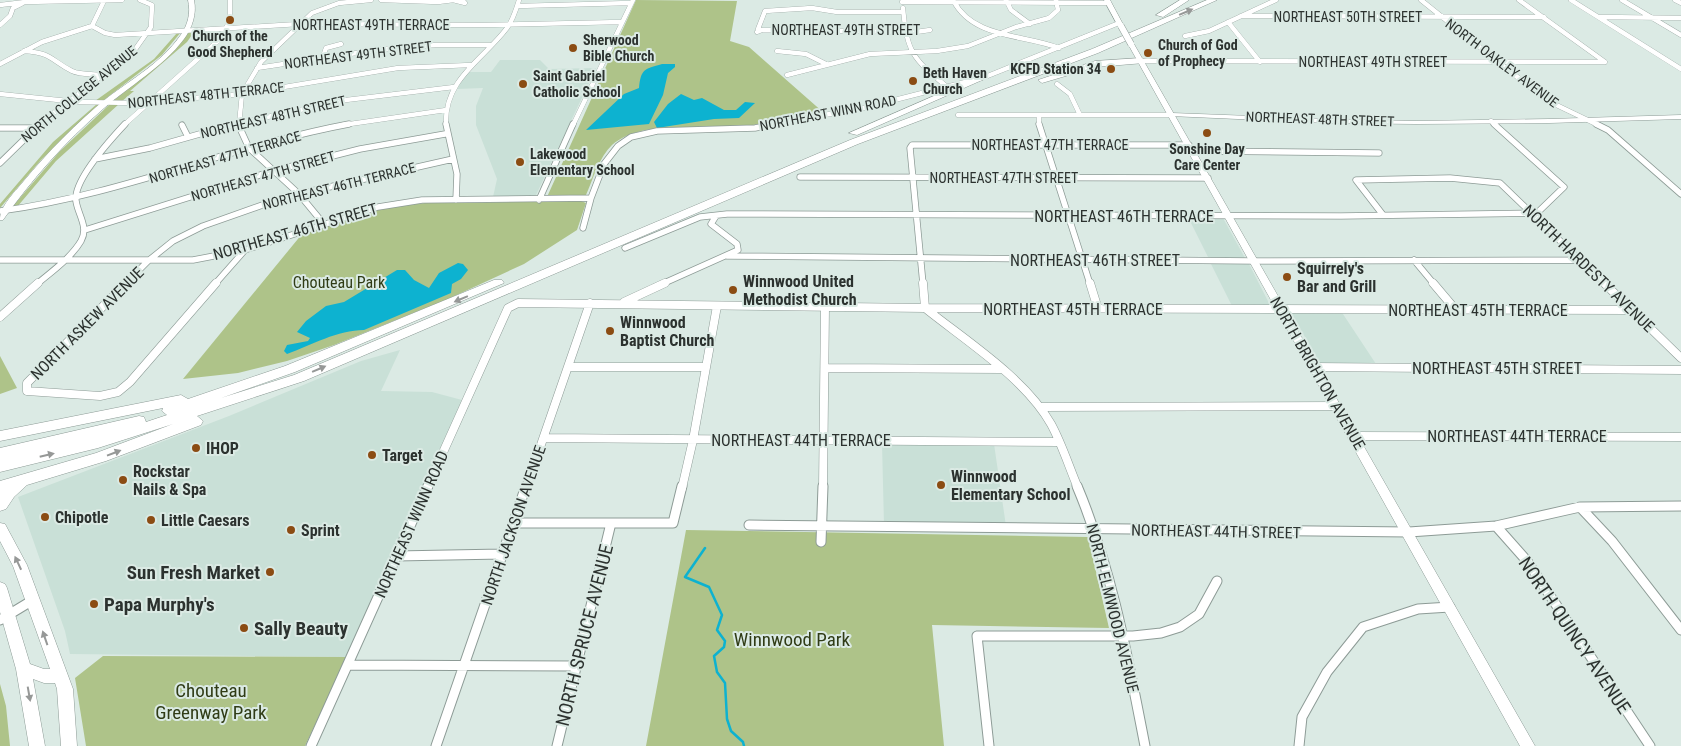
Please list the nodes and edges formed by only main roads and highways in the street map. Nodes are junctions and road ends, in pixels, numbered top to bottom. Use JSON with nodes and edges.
{"nodes":[{"id":1,"x":190,"y":0,"type":"edge"},
{"id":2,"x":1185,"y":0,"type":"edge"},
{"id":3,"x":1213,"y":0,"type":"edge"},
{"id":4,"x":1108,"y":1,"type":"edge"},
{"id":5,"x":1141,"y":62,"type":"junction"},
{"id":6,"x":985,"y":77,"type":"road end"},
{"id":7,"x":929,"y":114,"type":"junction"},
{"id":8,"x":845,"y":138,"type":"junction"},
{"id":9,"x":3,"y":211,"type":"edge"},
{"id":10,"x":0,"y":218,"type":"edge"},
{"id":11,"x":294,"y":374,"type":"junction"},
{"id":12,"x":0,"y":436,"type":"edge"},
{"id":13,"x":0,"y":454,"type":"edge"},
{"id":14,"x":0,"y":466,"type":"edge"},
{"id":15,"x":27,"y":480,"type":"junction"},
{"id":16,"x":0,"y":487,"type":"edge"},
{"id":17,"x":0,"y":505,"type":"edge"},
{"id":18,"x":0,"y":528,"type":"edge"},
{"id":19,"x":0,"y":588,"type":"edge"},
{"id":20,"x":4,"y":616,"type":"edge"},
{"id":21,"x":24,"y":669,"type":"junction"},
{"id":22,"x":59,"y":676,"type":"junction"},
{"id":23,"x":37,"y":746,"type":"edge"},
{"id":24,"x":70,"y":746,"type":"edge"},
{"id":25,"x":1528,"y":746,"type":"edge"}],
"edges":[{"from":1,"to":9,"type":"main road"},
{"from":2,"to":8,"type":"highway"},
{"from":7,"to":3,"type":"highway","one_way":true},
{"from":4,"to":5,"type":"main road","name":"NORTH BRIGHTON AVENUE","bridge":true},
{"from":5,"to":7,"type":"highway"},
{"from":5,"to":25,"type":"main road","name":"NORTH BRIGHTON AVENUE"},
{"from":6,"to":8,"type":"highway"},
{"from":11,"to":7,"type":"highway","one_way":true},
{"from":8,"to":11,"type":"highway","one_way":true},
{"from":9,"to":10,"type":"main road"},
{"from":11,"to":12,"type":"highway"},
{"from":11,"to":13,"type":"highway"},
{"from":14,"to":11,"type":"highway","one_way":true},
{"from":15,"to":11,"type":"highway","one_way":true},
{"from":15,"to":16,"type":"highway"},
{"from":15,"to":17,"type":"highway"},
{"from":22,"to":18,"type":"main road","one_way":true},
{"from":19,"to":20,"type":"main road"},
{"from":20,"to":21,"type":"main road"},
{"from":21,"to":22,"type":"main road"},
{"from":21,"to":23,"type":"main road","one_way":true},
{"from":22,"to":24,"type":"main road"}]}
